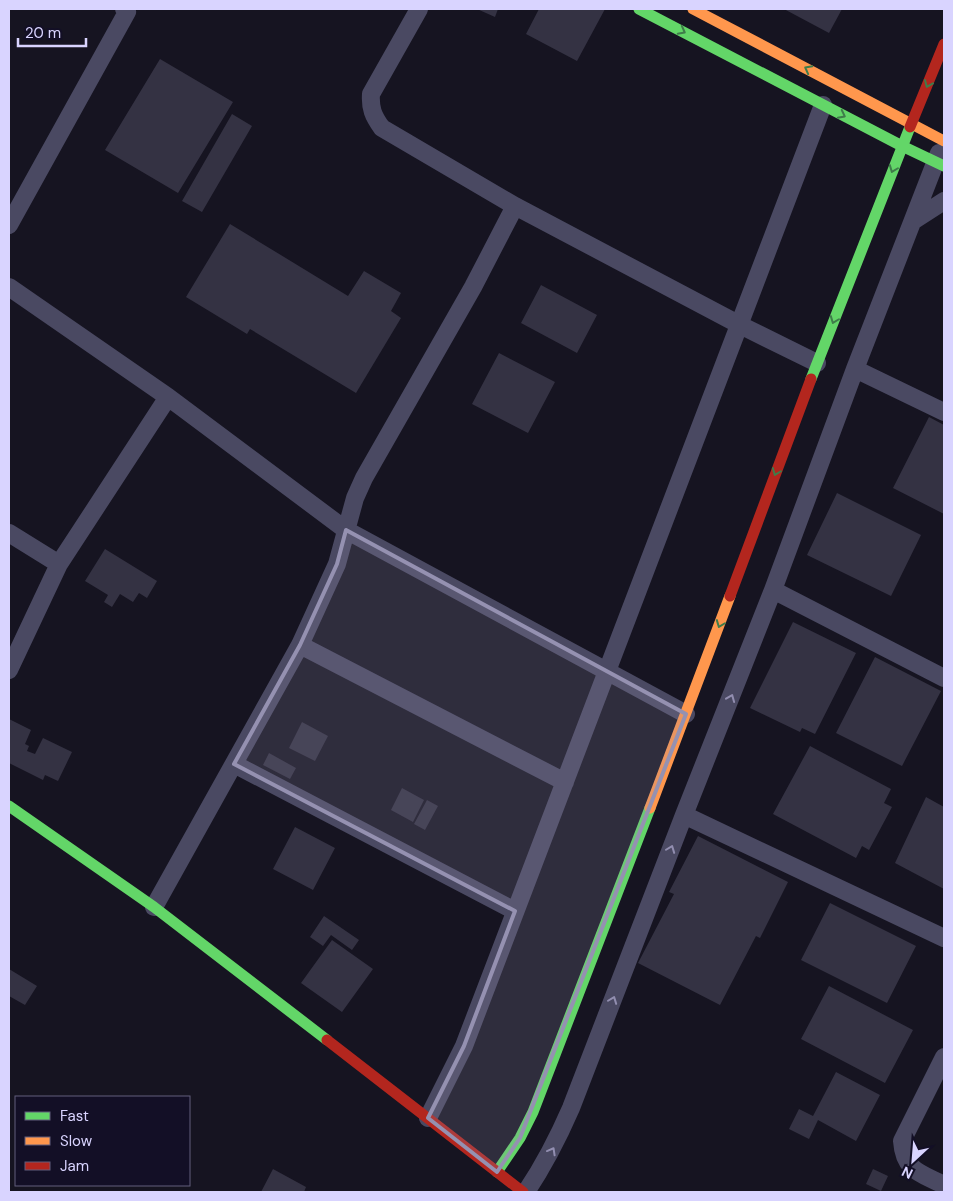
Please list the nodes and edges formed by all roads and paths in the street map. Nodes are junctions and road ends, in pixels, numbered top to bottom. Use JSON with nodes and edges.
{"nodes":[{"id":1,"x":124,"y":9,"type":"edge"},
{"id":2,"x":419,"y":9,"type":"edge"},
{"id":3,"x":639,"y":9,"type":"edge"},
{"id":4,"x":693,"y":9,"type":"edge"},
{"id":5,"x":944,"y":44,"type":"edge"},
{"id":6,"x":823,"y":105,"type":"junction"},
{"id":7,"x":911,"y":124,"type":"junction"},
{"id":8,"x":944,"y":140,"type":"edge"},
{"id":9,"x":902,"y":146,"type":"junction"},
{"id":10,"x":940,"y":164,"type":"edge"},
{"id":11,"x":944,"y":201,"type":"edge"},
{"id":12,"x":515,"y":206,"type":"junction"},
{"id":13,"x":913,"y":221,"type":"junction"},
{"id":14,"x":9,"y":224,"type":"edge"},
{"id":15,"x":9,"y":287,"type":"edge"},
{"id":16,"x":740,"y":325,"type":"junction"},
{"id":17,"x":817,"y":363,"type":"junction"},
{"id":18,"x":855,"y":369,"type":"junction"},
{"id":19,"x":168,"y":397,"type":"junction"},
{"id":20,"x":944,"y":412,"type":"edge"},
{"id":21,"x":346,"y":530,"type":"junction"},
{"id":22,"x":9,"y":534,"type":"edge"},
{"id":23,"x":59,"y":564,"type":"junction"},
{"id":24,"x":774,"y":590,"type":"junction"},
{"id":25,"x":300,"y":645,"type":"junction"},
{"id":26,"x":9,"y":670,"type":"edge"},
{"id":27,"x":607,"y":672,"type":"junction"},
{"id":28,"x":944,"y":678,"type":"edge"},
{"id":29,"x":686,"y":714,"type":"junction"},
{"id":30,"x":234,"y":764,"type":"junction"},
{"id":31,"x":565,"y":782,"type":"junction"},
{"id":32,"x":9,"y":806,"type":"edge"},
{"id":33,"x":684,"y":815,"type":"junction"},
{"id":34,"x":154,"y":907,"type":"junction"},
{"id":35,"x":515,"y":911,"type":"junction"},
{"id":36,"x":944,"y":938,"type":"edge"},
{"id":37,"x":944,"y":1057,"type":"edge"},
{"id":38,"x":428,"y":1118,"type":"junction"},
{"id":39,"x":497,"y":1172,"type":"junction"},
{"id":40,"x":944,"y":1184,"type":"edge"},
{"id":41,"x":524,"y":1192,"type":"edge"}],
"edges":[{"from":1,"to":14,"type":"street"},
{"from":2,"to":12,"type":"street"},
{"from":3,"to":6,"type":"street","one_way":true},
{"from":7,"to":4,"type":"street","one_way":true},
{"from":5,"to":7,"type":"street","one_way":true},
{"from":6,"to":9,"type":"street","one_way":true},
{"from":6,"to":16,"type":"street"},
{"from":7,"to":8,"type":"street"},
{"from":7,"to":9,"type":"street"},
{"from":8,"to":10,"type":"street"},
{"from":9,"to":10,"type":"street"},
{"from":9,"to":17,"type":"street","one_way":true},
{"from":10,"to":13,"type":"street"},
{"from":11,"to":13,"type":"street"},
{"from":12,"to":16,"type":"street"},
{"from":12,"to":21,"type":"street"},
{"from":13,"to":18,"type":"street"},
{"from":15,"to":19,"type":"street"},
{"from":16,"to":17,"type":"street"},
{"from":16,"to":27,"type":"street"},
{"from":17,"to":29,"type":"street","one_way":true},
{"from":18,"to":20,"type":"street"},
{"from":18,"to":24,"type":"street"},
{"from":19,"to":21,"type":"street"},
{"from":19,"to":23,"type":"street"},
{"from":21,"to":25,"type":"street"},
{"from":21,"to":27,"type":"street"},
{"from":22,"to":23,"type":"street"},
{"from":23,"to":26,"type":"street"},
{"from":24,"to":28,"type":"street"},
{"from":33,"to":24,"type":"street","one_way":true},
{"from":25,"to":30,"type":"street"},
{"from":25,"to":31,"type":"street"},
{"from":27,"to":29,"type":"street"},
{"from":27,"to":31,"type":"street"},
{"from":29,"to":39,"type":"street"},
{"from":30,"to":34,"type":"street"},
{"from":30,"to":35,"type":"street"},
{"from":31,"to":35,"type":"street"},
{"from":32,"to":34,"type":"street"},
{"from":33,"to":36,"type":"street"},
{"from":41,"to":33,"type":"street","one_way":true},
{"from":34,"to":38,"type":"street"},
{"from":35,"to":38,"type":"street"},
{"from":37,"to":40,"type":"street"},
{"from":38,"to":39,"type":"street"},
{"from":39,"to":41,"type":"street"}]}
